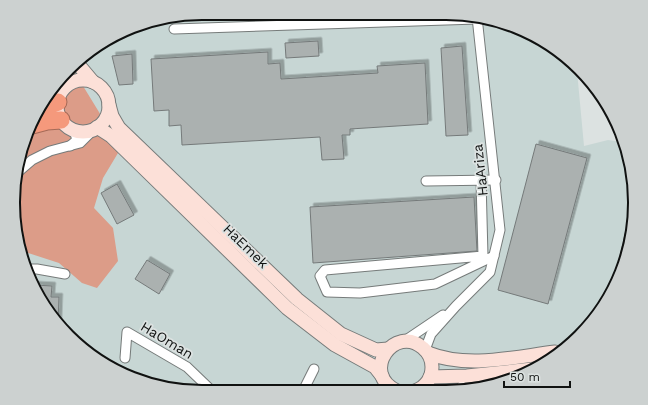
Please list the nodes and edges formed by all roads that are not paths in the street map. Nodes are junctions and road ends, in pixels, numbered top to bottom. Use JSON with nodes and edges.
{"nodes":[{"id":1,"x":422,"y":20,"type":"edge"},
{"id":2,"x":478,"y":23,"type":"edge"},
{"id":3,"x":174,"y":29,"type":"dead end"},
{"id":4,"x":80,"y":67,"type":"edge"},
{"id":5,"x":72,"y":74,"type":"edge"},
{"id":6,"x":72,"y":82,"type":"junction"},
{"id":7,"x":93,"y":82,"type":"junction"},
{"id":8,"x":58,"y":102,"type":"junction"},
{"id":9,"x":109,"y":105,"type":"junction"},
{"id":10,"x":47,"y":106,"type":"edge"},
{"id":11,"x":38,"y":123,"type":"edge"},
{"id":12,"x":68,"y":125,"type":"junction"},
{"id":13,"x":95,"y":128,"type":"junction"},
{"id":14,"x":69,"y":147,"type":"junction"},
{"id":15,"x":24,"y":167,"type":"edge"},
{"id":16,"x":481,"y":180,"type":"junction"},
{"id":17,"x":496,"y":180,"type":"junction"},
{"id":18,"x":426,"y":181,"type":"dead end"},
{"id":19,"x":483,"y":256,"type":"junction"},
{"id":20,"x":494,"y":256,"type":"junction"},
{"id":21,"x":33,"y":269,"type":"edge"},
{"id":22,"x":65,"y":274,"type":"dead end"},
{"id":23,"x":456,"y":306,"type":"junction"},
{"id":24,"x":403,"y":342,"type":"junction"},
{"id":25,"x":388,"y":349,"type":"junction"},
{"id":26,"x":427,"y":352,"type":"junction"},
{"id":27,"x":549,"y":353,"type":"edge"},
{"id":28,"x":125,"y":358,"type":"dead end"},
{"id":29,"x":314,"y":369,"type":"dead end"},
{"id":30,"x":515,"y":371,"type":"edge"},
{"id":31,"x":382,"y":376,"type":"junction"},
{"id":32,"x":466,"y":376,"type":"junction"},
{"id":33,"x":430,"y":377,"type":"junction"},
{"id":34,"x":460,"y":384,"type":"edge"},
{"id":35,"x":207,"y":385,"type":"edge"},
{"id":36,"x":306,"y":385,"type":"edge"},
{"id":37,"x":388,"y":385,"type":"edge"},
{"id":38,"x":424,"y":385,"type":"edge"}],
"edges":[{"from":1,"to":3,"type":"street"},
{"from":2,"to":17,"type":"street","name":"HaAriza"},
{"from":4,"to":7,"type":"main road"},
{"from":5,"to":6,"type":"main road"},
{"from":6,"to":7,"type":"main road"},
{"from":6,"to":8,"type":"main road"},
{"from":7,"to":9,"type":"main road"},
{"from":8,"to":10,"type":"highway"},
{"from":8,"to":12,"type":"main road"},
{"from":9,"to":13,"type":"main road"},
{"from":9,"to":25,"type":"main road","name":"HaEmek"},
{"from":11,"to":12,"type":"highway"},
{"from":12,"to":13,"type":"main road"},
{"from":12,"to":14,"type":"street"},
{"from":13,"to":14,"type":"street"},
{"from":13,"to":31,"type":"main road","name":"HaEmek"},
{"from":14,"to":15,"type":"street"},
{"from":16,"to":17,"type":"street"},
{"from":16,"to":18,"type":"street"},
{"from":16,"to":19,"type":"street"},
{"from":17,"to":20,"type":"street","name":"HaAriza"},
{"from":19,"to":20,"type":"street"},
{"from":19,"to":20,"type":"street"},
{"from":20,"to":23,"type":"street","name":"HaAriza"},
{"from":21,"to":22,"type":"street"},
{"from":23,"to":24,"type":"street","name":"HaAriza"},
{"from":23,"to":26,"type":"street","name":"HaAriza"},
{"from":24,"to":25,"type":"main road"},
{"from":24,"to":26,"type":"main road"},
{"from":25,"to":31,"type":"main road"},
{"from":26,"to":27,"type":"main road"},
{"from":26,"to":33,"type":"main road"},
{"from":28,"to":35,"type":"street","name":"HaOman"},
{"from":29,"to":36,"type":"street"},
{"from":30,"to":32,"type":"main road"},
{"from":31,"to":37,"type":"main road","name":"HaEmek"},
{"from":32,"to":33,"type":"main road"},
{"from":32,"to":34,"type":"lane"},
{"from":33,"to":38,"type":"main road"}]}
